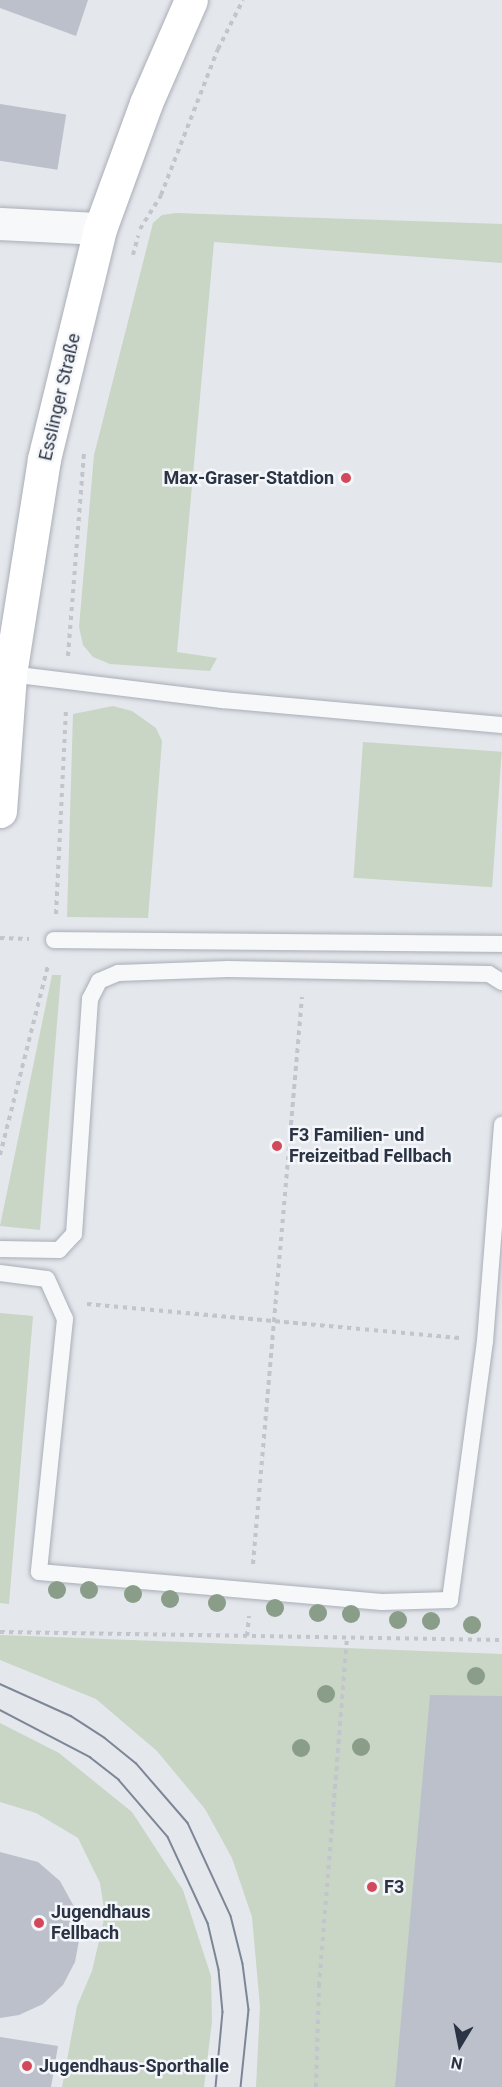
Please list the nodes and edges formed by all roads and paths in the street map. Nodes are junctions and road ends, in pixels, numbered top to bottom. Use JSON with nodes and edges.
{"nodes":[{"id":1,"x":191,"y":0,"type":"edge"},
{"id":2,"x":243,"y":0,"type":"edge"},
{"id":3,"x":0,"y":224,"type":"edge"},
{"id":4,"x":100,"y":230,"type":"junction"},
{"id":5,"x":131,"y":264,"type":"dead end"},
{"id":6,"x":85,"y":443,"type":"dead end"},
{"id":7,"x":5,"y":674,"type":"edge"},
{"id":8,"x":66,"y":681,"type":"junction"},
{"id":9,"x":502,"y":725,"type":"edge"},
{"id":10,"x":0,"y":811,"type":"edge"},
{"id":11,"x":54,"y":940,"type":"dead end"},
{"id":12,"x":502,"y":944,"type":"edge"},
{"id":13,"x":304,"y":972,"type":"junction"},
{"id":14,"x":502,"y":982,"type":"edge"},
{"id":15,"x":502,"y":1125,"type":"edge"},
{"id":16,"x":0,"y":1249,"type":"edge"},
{"id":17,"x":0,"y":1273,"type":"edge"},
{"id":18,"x":62,"y":1302,"type":"junction"},
{"id":19,"x":273,"y":1321,"type":"junction"},
{"id":20,"x":485,"y":1341,"type":"junction"},
{"id":21,"x":251,"y":1590,"type":"junction"},
{"id":22,"x":0,"y":1632,"type":"edge"},
{"id":23,"x":247,"y":1636,"type":"junction"},
{"id":24,"x":347,"y":1639,"type":"junction"},
{"id":25,"x":502,"y":1640,"type":"edge"},
{"id":26,"x":316,"y":2087,"type":"edge"}],
"edges":[{"from":1,"to":4,"type":"main road","name":"Esslinger Straße"},
{"from":2,"to":5,"type":"path"},
{"from":3,"to":4,"type":"street"},
{"from":4,"to":7,"type":"main road","name":"Esslinger Straße"},
{"from":6,"to":8,"type":"path"},
{"from":7,"to":8,"type":"lane"},
{"from":7,"to":10,"type":"main road","name":"Esslinger Straße"},
{"from":8,"to":9,"type":"lane"},
{"from":11,"to":12,"type":"lane"},
{"from":13,"to":14,"type":"lane"},
{"from":13,"to":16,"type":"lane"},
{"from":13,"to":19,"type":"path"},
{"from":15,"to":20,"type":"lane"},
{"from":17,"to":18,"type":"lane"},
{"from":18,"to":19,"type":"path"},
{"from":18,"to":21,"type":"lane"},
{"from":19,"to":20,"type":"path"},
{"from":19,"to":21,"type":"path"},
{"from":20,"to":21,"type":"lane"},
{"from":21,"to":23,"type":"path"},
{"from":22,"to":23,"type":"path"},
{"from":23,"to":24,"type":"path"},
{"from":24,"to":25,"type":"path"},
{"from":24,"to":26,"type":"path"}]}
